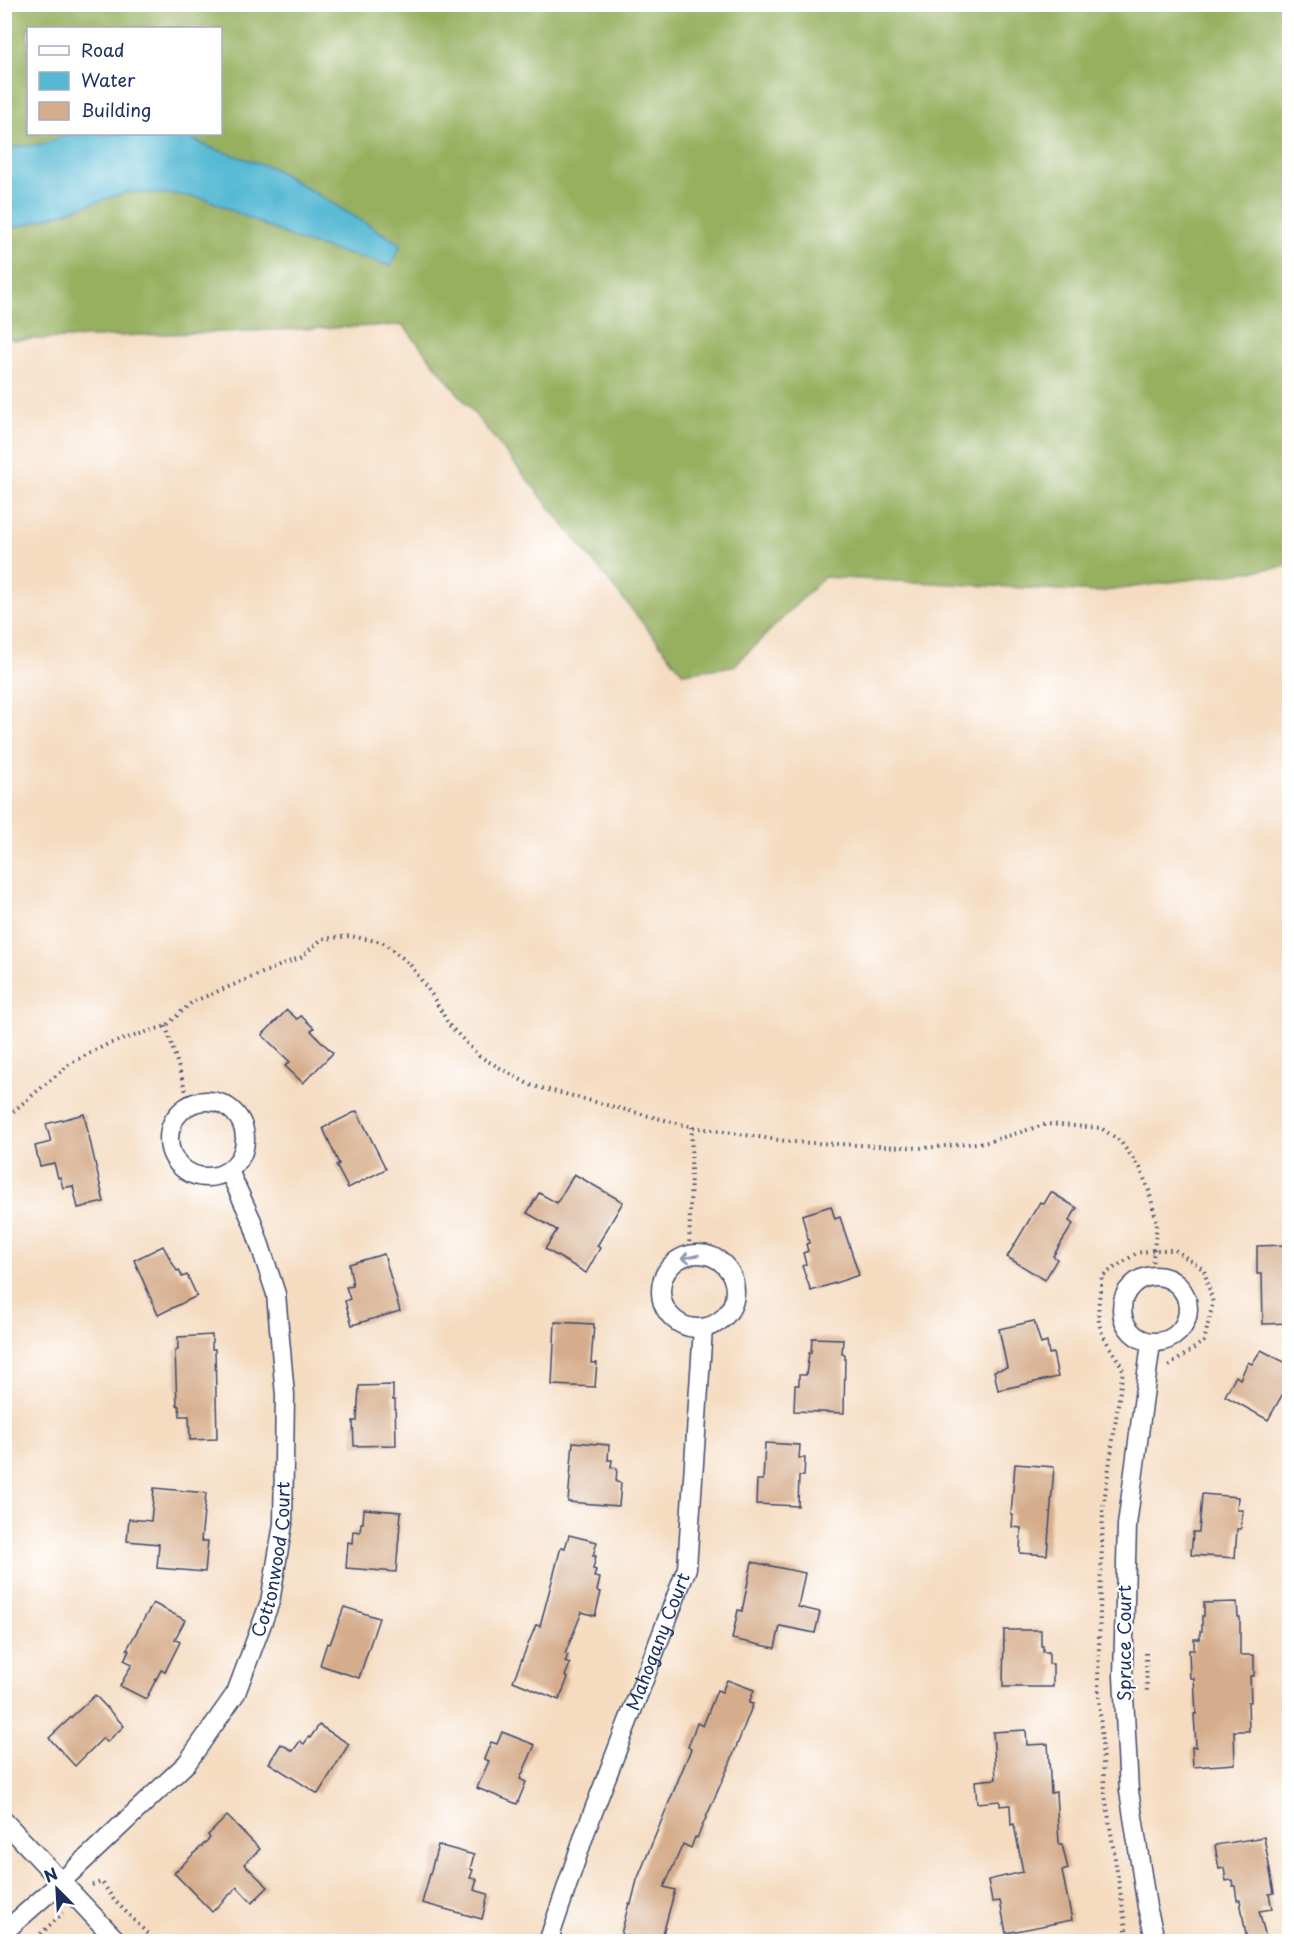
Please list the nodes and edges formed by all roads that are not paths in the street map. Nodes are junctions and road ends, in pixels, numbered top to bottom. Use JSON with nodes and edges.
{"nodes":[{"id":1,"x":230,"y":1171,"type":"junction"},
{"id":2,"x":703,"y":1328,"type":"junction"},
{"id":3,"x":1151,"y":1343,"type":"junction"},
{"id":4,"x":4,"y":1821,"type":"edge"},
{"id":5,"x":61,"y":1882,"type":"junction"},
{"id":6,"x":4,"y":1932,"type":"edge"},
{"id":7,"x":118,"y":1941,"type":"edge"},
{"id":8,"x":548,"y":1941,"type":"edge"},
{"id":9,"x":1156,"y":1941,"type":"edge"}],
"edges":[{"from":1,"to":1,"type":"street"},
{"from":1,"to":5,"type":"street","name":"Cottonwood Court"},
{"from":2,"to":2,"type":"street","one_way":true},
{"from":2,"to":8,"type":"street","name":"Mahogany Court"},
{"from":3,"to":3,"type":"street"},
{"from":3,"to":9,"type":"street","name":"Spruce Court"},
{"from":4,"to":5,"type":"street"},
{"from":5,"to":6,"type":"street","name":"Cottonwood Court"},
{"from":5,"to":7,"type":"street"}]}
